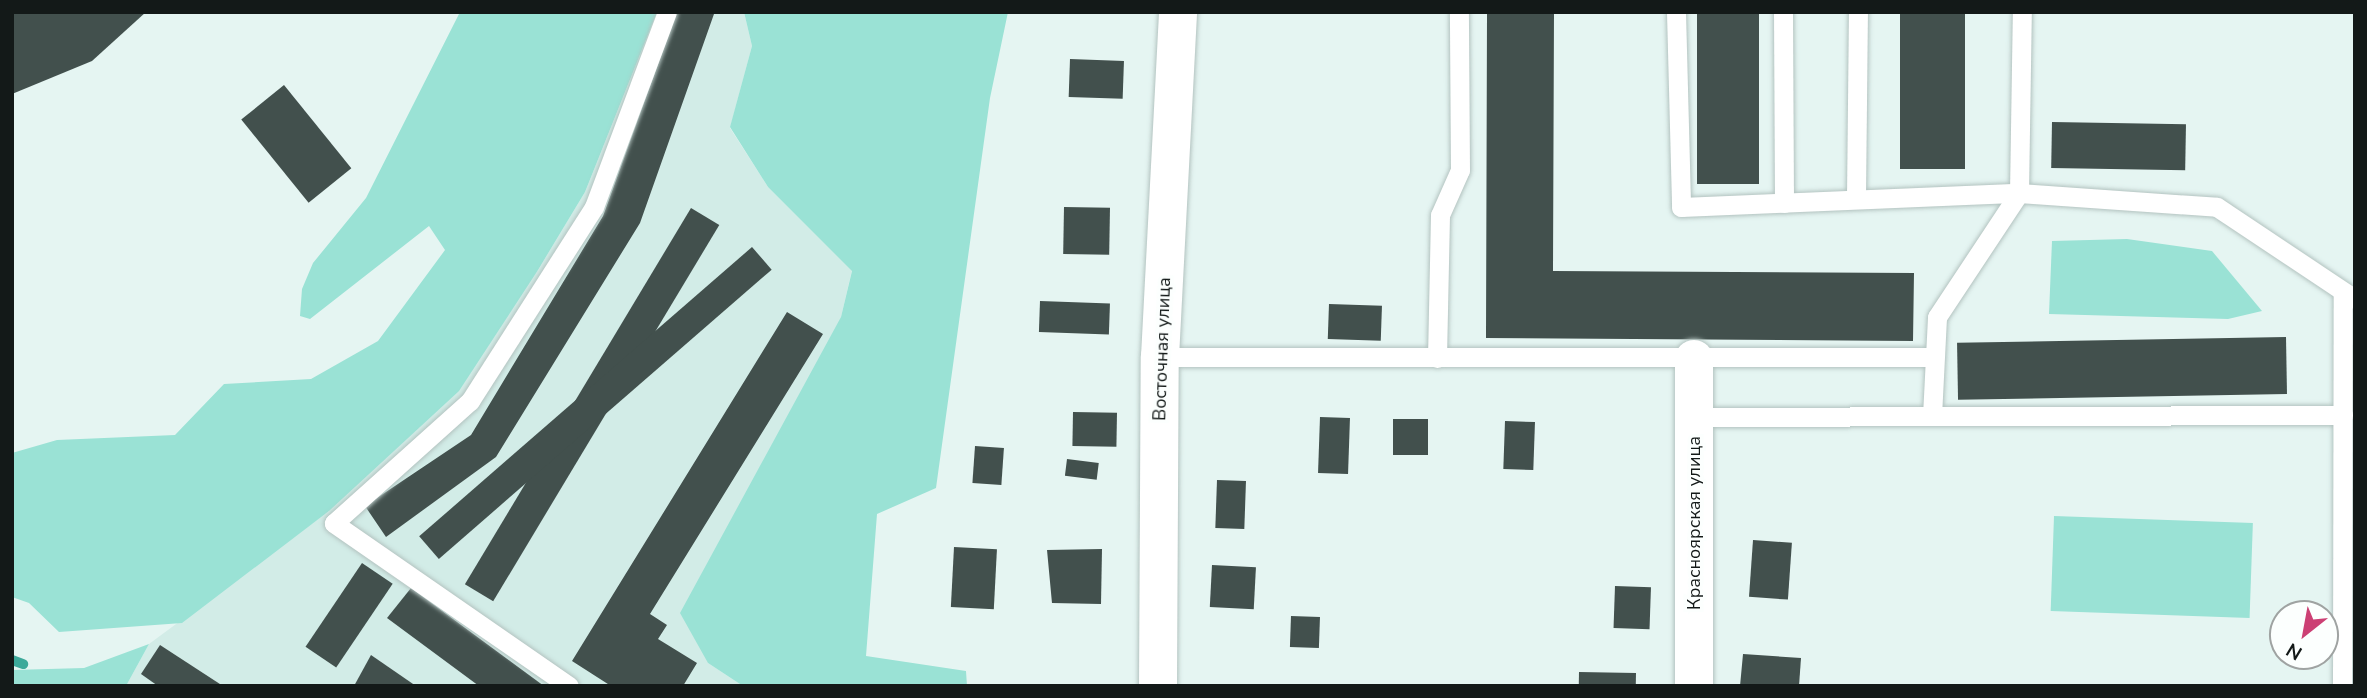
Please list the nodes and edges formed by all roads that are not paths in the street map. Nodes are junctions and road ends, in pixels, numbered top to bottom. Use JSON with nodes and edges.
{"nodes":[{"id":1,"x":667,"y":12,"type":"edge"},
{"id":2,"x":1178,"y":12,"type":"edge"},
{"id":3,"x":1459,"y":12,"type":"edge"},
{"id":4,"x":1676,"y":12,"type":"edge"},
{"id":5,"x":1783,"y":12,"type":"edge"},
{"id":6,"x":1858,"y":12,"type":"edge"},
{"id":7,"x":2022,"y":12,"type":"edge"},
{"id":8,"x":2019,"y":192,"type":"junction"},
{"id":9,"x":1856,"y":198,"type":"junction"},
{"id":10,"x":1784,"y":203,"type":"junction"},
{"id":11,"x":2349,"y":297,"type":"edge"},
{"id":12,"x":1931,"y":356,"type":"junction"},
{"id":13,"x":1160,"y":357,"type":"junction"},
{"id":14,"x":1437,"y":358,"type":"junction"},
{"id":15,"x":1693,"y":359,"type":"junction"},
{"id":16,"x":2343,"y":415,"type":"junction"},
{"id":17,"x":1932,"y":416,"type":"junction"},
{"id":18,"x":1694,"y":417,"type":"junction"},
{"id":19,"x":569,"y":686,"type":"edge"},
{"id":20,"x":1158,"y":686,"type":"edge"},
{"id":21,"x":1694,"y":686,"type":"edge"},
{"id":22,"x":2342,"y":686,"type":"edge"}],
"edges":[{"from":1,"to":19,"type":"lane"},
{"from":2,"to":13,"type":"street","name":"Восточная улица"},
{"from":3,"to":14,"type":"lane"},
{"from":4,"to":10,"type":"lane"},
{"from":5,"to":10,"type":"lane"},
{"from":6,"to":9,"type":"lane"},
{"from":7,"to":8,"type":"lane"},
{"from":8,"to":9,"type":"lane"},
{"from":8,"to":11,"type":"lane"},
{"from":8,"to":12,"type":"lane"},
{"from":9,"to":10,"type":"lane"},
{"from":11,"to":16,"type":"lane"},
{"from":12,"to":15,"type":"lane"},
{"from":12,"to":17,"type":"lane"},
{"from":13,"to":14,"type":"lane"},
{"from":13,"to":20,"type":"street","name":"Восточная улица"},
{"from":14,"to":15,"type":"lane"},
{"from":15,"to":18,"type":"street","name":"Красноярская улица"},
{"from":16,"to":17,"type":"lane"},
{"from":16,"to":22,"type":"lane"},
{"from":17,"to":18,"type":"lane"},
{"from":18,"to":21,"type":"street","name":"Красноярская улица"}]}
